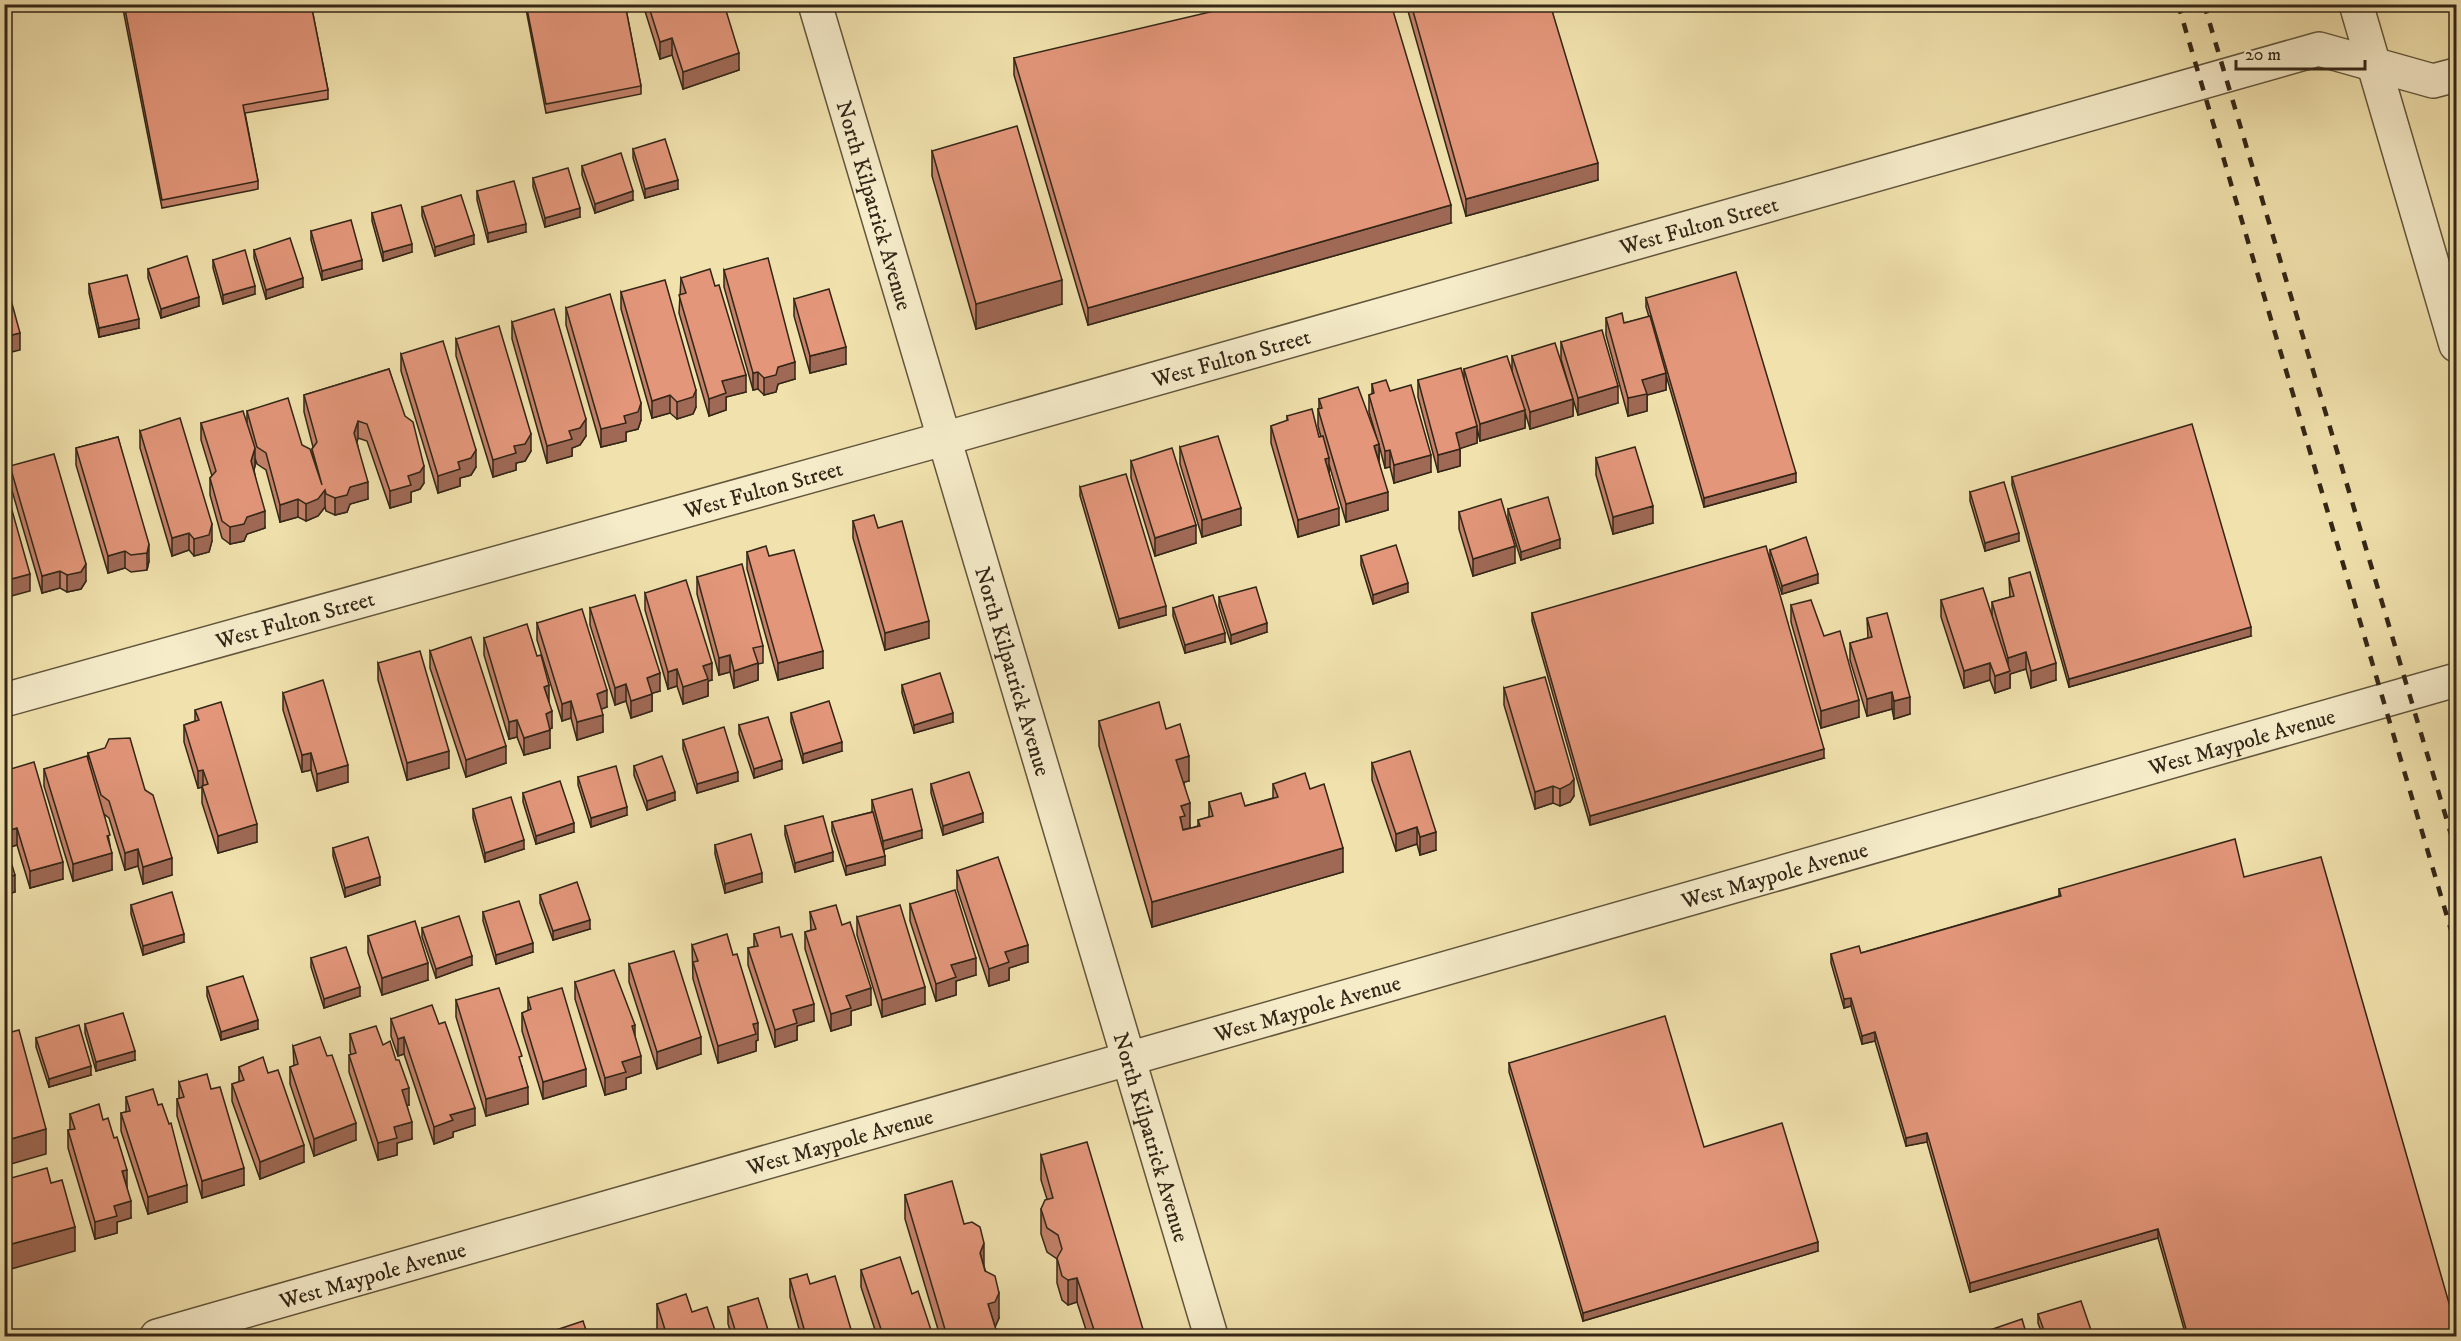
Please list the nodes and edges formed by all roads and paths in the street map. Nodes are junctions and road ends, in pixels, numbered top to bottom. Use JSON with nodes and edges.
{"nodes":[{"id":1,"x":815,"y":4,"type":"edge"},
{"id":2,"x":2356,"y":4,"type":"edge"},
{"id":3,"x":2374,"y":67,"type":"junction"},
{"id":4,"x":2457,"y":75,"type":"edge"},
{"id":5,"x":2457,"y":345,"type":"edge"},
{"id":6,"x":943,"y":439,"type":"junction"},
{"id":7,"x":2457,"y":680,"type":"edge"},
{"id":8,"x":4,"y":700,"type":"edge"},
{"id":9,"x":1128,"y":1059,"type":"junction"},
{"id":10,"x":157,"y":1336,"type":"edge"},
{"id":11,"x":1211,"y":1336,"type":"edge"}],
"edges":[{"from":1,"to":6,"type":"street","name":"North Kilpatrick Avenue"},
{"from":2,"to":3,"type":"street"},
{"from":3,"to":4,"type":"street","name":"West Fulton Street"},
{"from":3,"to":5,"type":"street"},
{"from":3,"to":6,"type":"street","name":"West Fulton Street"},
{"from":6,"to":8,"type":"street","name":"West Fulton Street"},
{"from":6,"to":9,"type":"street","name":"North Kilpatrick Avenue"},
{"from":7,"to":9,"type":"street","name":"West Maypole Avenue"},
{"from":9,"to":10,"type":"street","name":"West Maypole Avenue"},
{"from":9,"to":11,"type":"street","name":"North Kilpatrick Avenue"}]}
